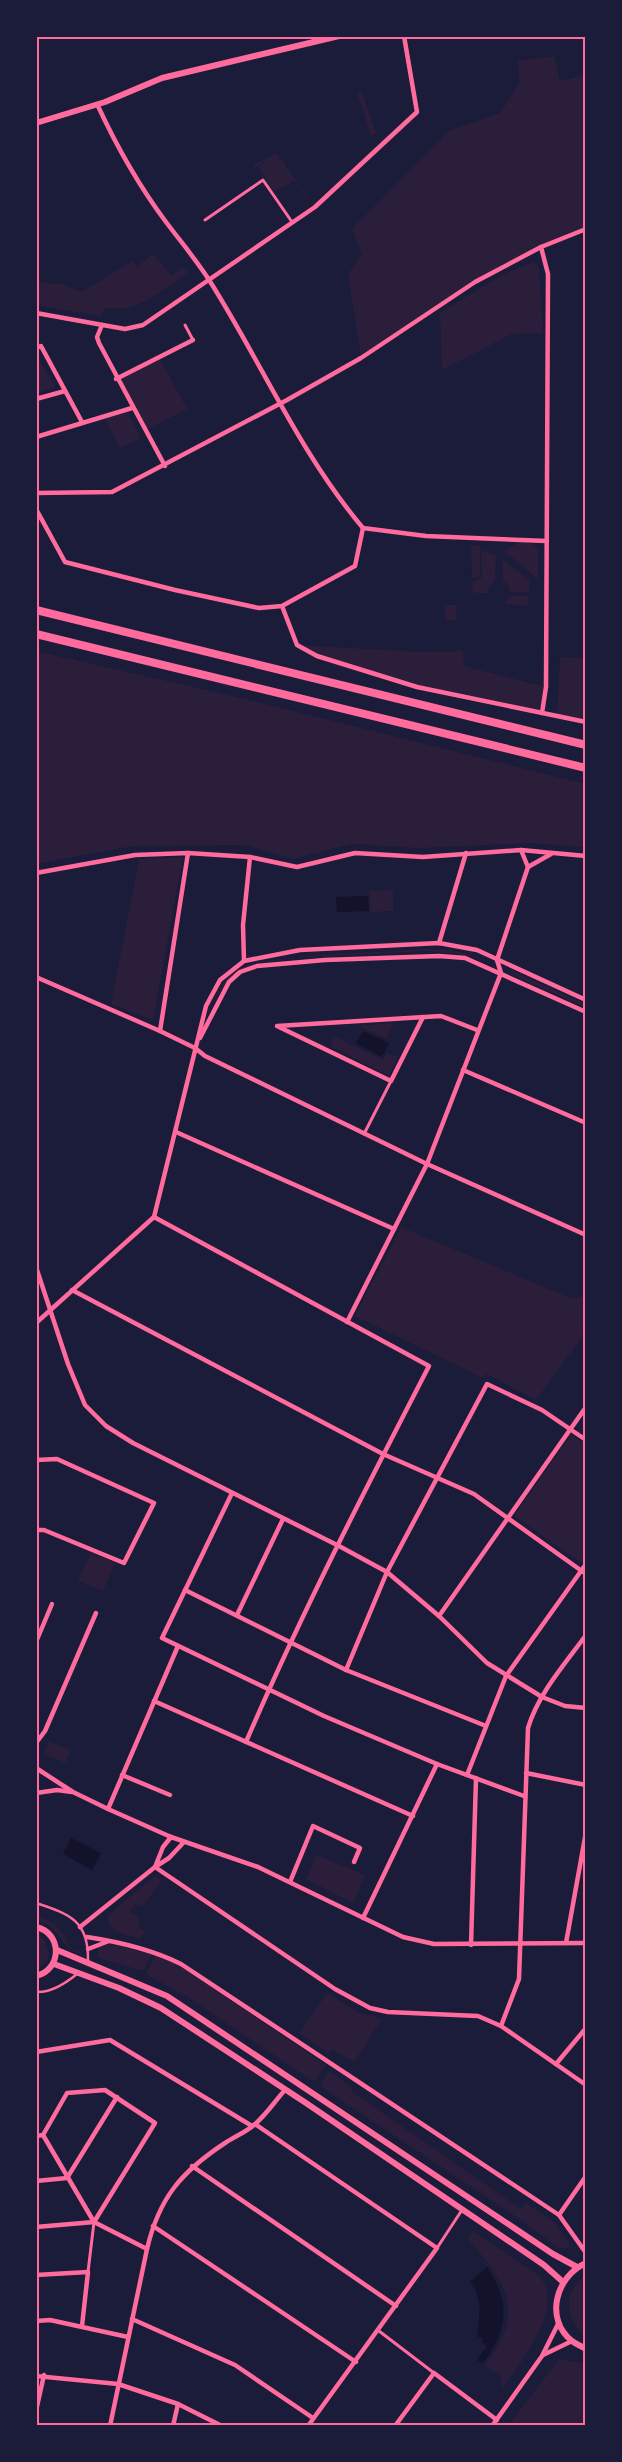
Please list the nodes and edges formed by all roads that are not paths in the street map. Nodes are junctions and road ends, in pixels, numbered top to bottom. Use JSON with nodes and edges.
{"nodes":[{"id":1,"x":339,"y":36,"type":"edge"},
{"id":2,"x":404,"y":36,"type":"edge"},
{"id":3,"x":97,"y":104,"type":"junction"},
{"id":4,"x":36,"y":123,"type":"edge"},
{"id":5,"x":205,"y":220,"type":"dead end"},
{"id":6,"x":292,"y":223,"type":"junction"},
{"id":7,"x":586,"y":229,"type":"edge"},
{"id":8,"x":541,"y":247,"type":"junction"},
{"id":9,"x":210,"y":281,"type":"junction"},
{"id":10,"x":36,"y":313,"type":"edge"},
{"id":11,"x":185,"y":324,"type":"dead end"},
{"id":12,"x":102,"y":325,"type":"junction"},
{"id":13,"x":193,"y":340,"type":"joint"},
{"id":14,"x":36,"y":348,"type":"edge"},
{"id":15,"x":116,"y":379,"type":"junction"},
{"id":16,"x":65,"y":391,"type":"junction"},
{"id":17,"x":36,"y":400,"type":"edge"},
{"id":18,"x":280,"y":404,"type":"junction"},
{"id":19,"x":132,"y":408,"type":"junction"},
{"id":20,"x":82,"y":422,"type":"junction"},
{"id":21,"x":36,"y":437,"type":"edge"},
{"id":22,"x":165,"y":466,"type":"junction"},
{"id":23,"x":36,"y":493,"type":"edge"},
{"id":24,"x":36,"y":509,"type":"edge"},
{"id":25,"x":363,"y":528,"type":"junction"},
{"id":26,"x":547,"y":541,"type":"junction"},
{"id":27,"x":282,"y":606,"type":"junction"},
{"id":28,"x":36,"y":610,"type":"edge"},
{"id":29,"x":36,"y":634,"type":"edge"},
{"id":30,"x":542,"y":713,"type":"junction"},
{"id":31,"x":586,"y":722,"type":"edge"},
{"id":32,"x":586,"y":745,"type":"edge"},
{"id":33,"x":586,"y":768,"type":"edge"},
{"id":34,"x":521,"y":850,"type":"junction"},
{"id":35,"x":188,"y":853,"type":"junction"},
{"id":36,"x":466,"y":853,"type":"junction"},
{"id":37,"x":552,"y":853,"type":"junction"},
{"id":38,"x":586,"y":856,"type":"edge"},
{"id":39,"x":250,"y":857,"type":"junction"},
{"id":40,"x":528,"y":867,"type":"junction"},
{"id":41,"x":36,"y":873,"type":"edge"},
{"id":42,"x":439,"y":944,"type":"junction"},
{"id":43,"x":497,"y":960,"type":"junction"},
{"id":44,"x":244,"y":961,"type":"junction"},
{"id":45,"x":501,"y":972,"type":"junction"},
{"id":46,"x":36,"y":977,"type":"edge"},
{"id":47,"x":586,"y":1000,"type":"edge"},
{"id":48,"x":586,"y":1012,"type":"edge"},
{"id":49,"x":423,"y":1017,"type":"junction"},
{"id":50,"x":478,"y":1030,"type":"junction"},
{"id":51,"x":160,"y":1031,"type":"junction"},
{"id":52,"x":196,"y":1048,"type":"junction"},
{"id":53,"x":463,"y":1070,"type":"junction"},
{"id":54,"x":391,"y":1081,"type":"junction"},
{"id":55,"x":586,"y":1123,"type":"edge"},
{"id":56,"x":176,"y":1132,"type":"junction"},
{"id":57,"x":364,"y":1134,"type":"junction"},
{"id":58,"x":427,"y":1164,"type":"junction"},
{"id":59,"x":154,"y":1217,"type":"junction"},
{"id":60,"x":394,"y":1229,"type":"junction"},
{"id":61,"x":586,"y":1235,"type":"edge"},
{"id":62,"x":36,"y":1267,"type":"edge"},
{"id":63,"x":72,"y":1290,"type":"junction"},
{"id":64,"x":51,"y":1310,"type":"junction"},
{"id":65,"x":347,"y":1322,"type":"junction"},
{"id":66,"x":36,"y":1323,"type":"edge"},
{"id":67,"x":586,"y":1407,"type":"edge"},
{"id":68,"x":570,"y":1429,"type":"junction"},
{"id":69,"x":586,"y":1440,"type":"edge"},
{"id":70,"x":384,"y":1454,"type":"junction"},
{"id":71,"x":36,"y":1460,"type":"edge"},
{"id":72,"x":436,"y":1478,"type":"junction"},
{"id":73,"x":232,"y":1493,"type":"junction"},
{"id":74,"x":507,"y":1518,"type":"junction"},
{"id":75,"x":283,"y":1519,"type":"junction"},
{"id":76,"x":36,"y":1530,"type":"edge"},
{"id":77,"x":339,"y":1546,"type":"junction"},
{"id":78,"x":586,"y":1564,"type":"edge"},
{"id":79,"x":387,"y":1572,"type":"junction"},
{"id":80,"x":584,"y":1572,"type":"edge"},
{"id":81,"x":185,"y":1590,"type":"junction"},
{"id":82,"x":52,"y":1604,"type":"dead end"},
{"id":83,"x":96,"y":1613,"type":"dead end"},
{"id":84,"x":237,"y":1615,"type":"junction"},
{"id":85,"x":439,"y":1616,"type":"junction"},
{"id":86,"x":586,"y":1635,"type":"edge"},
{"id":87,"x":36,"y":1642,"type":"edge"},
{"id":88,"x":292,"y":1642,"type":"junction"},
{"id":89,"x":178,"y":1646,"type":"junction"},
{"id":90,"x":346,"y":1670,"type":"junction"},
{"id":91,"x":506,"y":1676,"type":"junction"},
{"id":92,"x":269,"y":1689,"type":"junction"},
{"id":93,"x":542,"y":1697,"type":"junction"},
{"id":94,"x":154,"y":1701,"type":"junction"},
{"id":95,"x":586,"y":1708,"type":"edge"},
{"id":96,"x":486,"y":1726,"type":"junction"},
{"id":97,"x":246,"y":1742,"type":"junction"},
{"id":98,"x":36,"y":1743,"type":"edge"},
{"id":99,"x":437,"y":1764,"type":"junction"},
{"id":100,"x":36,"y":1768,"type":"edge"},
{"id":101,"x":526,"y":1773,"type":"junction"},
{"id":102,"x":122,"y":1775,"type":"junction"},
{"id":103,"x":467,"y":1775,"type":"junction"},
{"id":104,"x":476,"y":1778,"type":"junction"},
{"id":105,"x":586,"y":1785,"type":"edge"},
{"id":106,"x":73,"y":1792,"type":"junction"},
{"id":107,"x":36,"y":1793,"type":"edge"},
{"id":108,"x":170,"y":1795,"type":"dead end"},
{"id":109,"x":524,"y":1796,"type":"junction"},
{"id":110,"x":108,"y":1809,"type":"junction"},
{"id":111,"x":413,"y":1816,"type":"junction"},
{"id":112,"x":586,"y":1832,"type":"edge"},
{"id":113,"x":171,"y":1837,"type":"junction"},
{"id":114,"x":184,"y":1842,"type":"junction"},
{"id":115,"x":354,"y":1862,"type":"dead end"},
{"id":116,"x":155,"y":1867,"type":"junction"},
{"id":117,"x":290,"y":1882,"type":"junction"},
{"id":118,"x":36,"y":1903,"type":"edge"},
{"id":119,"x":363,"y":1918,"type":"junction"},
{"id":120,"x":36,"y":1922,"type":"edge"},
{"id":121,"x":80,"y":1927,"type":"junction"},
{"id":122,"x":38,"y":1928,"type":"edge"},
{"id":123,"x":87,"y":1937,"type":"junction"},
{"id":124,"x":110,"y":1940,"type":"junction"},
{"id":125,"x":566,"y":1943,"type":"junction"},
{"id":126,"x":586,"y":1943,"type":"edge"},
{"id":127,"x":520,"y":1944,"type":"junction"},
{"id":128,"x":471,"y":1945,"type":"junction"},
{"id":129,"x":88,"y":1949,"type":"junction"},
{"id":130,"x":57,"y":1950,"type":"junction"},
{"id":131,"x":88,"y":1963,"type":"junction"},
{"id":132,"x":54,"y":1964,"type":"junction"},
{"id":133,"x":78,"y":1973,"type":"junction"},
{"id":134,"x":36,"y":1976,"type":"edge"},
{"id":135,"x":36,"y":1992,"type":"edge"},
{"id":136,"x":501,"y":2026,"type":"junction"},
{"id":137,"x":586,"y":2028,"type":"edge"},
{"id":138,"x":36,"y":2052,"type":"edge"},
{"id":139,"x":556,"y":2064,"type":"junction"},
{"id":140,"x":586,"y":2085,"type":"edge"},
{"id":141,"x":285,"y":2090,"type":"junction"},
{"id":142,"x":117,"y":2097,"type":"junction"},
{"id":143,"x":253,"y":2125,"type":"junction"},
{"id":144,"x":43,"y":2135,"type":"junction"},
{"id":145,"x":36,"y":2136,"type":"edge"},
{"id":146,"x":192,"y":2166,"type":"junction"},
{"id":147,"x":586,"y":2176,"type":"edge"},
{"id":148,"x":67,"y":2178,"type":"junction"},
{"id":149,"x":36,"y":2181,"type":"edge"},
{"id":150,"x":462,"y":2210,"type":"junction"},
{"id":151,"x":559,"y":2215,"type":"junction"},
{"id":152,"x":94,"y":2222,"type":"junction"},
{"id":153,"x":153,"y":2226,"type":"junction"},
{"id":154,"x":36,"y":2228,"type":"edge"},
{"id":155,"x":437,"y":2248,"type":"junction"},
{"id":156,"x":147,"y":2249,"type":"junction"},
{"id":157,"x":586,"y":2253,"type":"edge"},
{"id":158,"x":586,"y":2263,"type":"edge"},
{"id":159,"x":577,"y":2267,"type":"junction"},
{"id":160,"x":88,"y":2272,"type":"junction"},
{"id":161,"x":36,"y":2275,"type":"edge"},
{"id":162,"x":563,"y":2282,"type":"junction"},
{"id":163,"x":396,"y":2306,"type":"junction"},
{"id":164,"x":132,"y":2319,"type":"junction"},
{"id":165,"x":36,"y":2321,"type":"edge"},
{"id":166,"x":558,"y":2322,"type":"junction"},
{"id":167,"x":82,"y":2326,"type":"junction"},
{"id":168,"x":379,"y":2331,"type":"junction"},
{"id":169,"x":128,"y":2337,"type":"junction"},
{"id":170,"x":572,"y":2341,"type":"junction"},
{"id":171,"x":586,"y":2349,"type":"edge"},
{"id":172,"x":542,"y":2356,"type":"junction"},
{"id":173,"x":356,"y":2362,"type":"junction"},
{"id":174,"x":434,"y":2373,"type":"junction"},
{"id":175,"x":44,"y":2375,"type":"junction"},
{"id":176,"x":36,"y":2376,"type":"edge"},
{"id":177,"x":118,"y":2384,"type":"junction"},
{"id":178,"x":178,"y":2404,"type":"junction"},
{"id":179,"x":36,"y":2411,"type":"edge"},
{"id":180,"x":314,"y":2418,"type":"junction"},
{"id":181,"x":497,"y":2420,"type":"junction"},
{"id":182,"x":110,"y":2426,"type":"edge"},
{"id":183,"x":173,"y":2426,"type":"edge"},
{"id":184,"x":222,"y":2426,"type":"edge"},
{"id":185,"x":308,"y":2426,"type":"edge"},
{"id":186,"x":395,"y":2426,"type":"edge"},
{"id":187,"x":492,"y":2426,"type":"edge"}],
"edges":[{"from":1,"to":3,"type":"main road"},
{"from":2,"to":6,"type":"street"},
{"from":3,"to":4,"type":"main road"},
{"from":3,"to":9,"type":"street"},
{"from":5,"to":6,"type":"street"},
{"from":6,"to":9,"type":"street"},
{"from":7,"to":8,"type":"street"},
{"from":8,"to":18,"type":"street"},
{"from":8,"to":26,"type":"street"},
{"from":9,"to":12,"type":"street"},
{"from":9,"to":18,"type":"street"},
{"from":10,"to":12,"type":"street"},
{"from":11,"to":13,"type":"street"},
{"from":12,"to":15,"type":"street"},
{"from":13,"to":15,"type":"street"},
{"from":14,"to":16,"type":"street"},
{"from":15,"to":19,"type":"street"},
{"from":16,"to":17,"type":"street"},
{"from":16,"to":20,"type":"street"},
{"from":18,"to":22,"type":"street"},
{"from":18,"to":25,"type":"street"},
{"from":19,"to":20,"type":"street"},
{"from":19,"to":22,"type":"street"},
{"from":20,"to":21,"type":"street"},
{"from":22,"to":23,"type":"street"},
{"from":24,"to":27,"type":"street"},
{"from":25,"to":26,"type":"street"},
{"from":25,"to":27,"type":"street"},
{"from":26,"to":30,"type":"street"},
{"from":27,"to":30,"type":"street"},
{"from":28,"to":32,"type":"highway"},
{"from":29,"to":33,"type":"highway"},
{"from":30,"to":31,"type":"street"},
{"from":34,"to":36,"type":"street"},
{"from":34,"to":37,"type":"street"},
{"from":34,"to":40,"type":"street"},
{"from":35,"to":39,"type":"street"},
{"from":35,"to":41,"type":"street"},
{"from":35,"to":51,"type":"street"},
{"from":36,"to":39,"type":"street"},
{"from":36,"to":42,"type":"street"},
{"from":37,"to":38,"type":"street"},
{"from":37,"to":40,"type":"street"},
{"from":39,"to":44,"type":"street"},
{"from":40,"to":43,"type":"street"},
{"from":42,"to":43,"type":"street"},
{"from":42,"to":44,"type":"street"},
{"from":43,"to":45,"type":"street"},
{"from":43,"to":47,"type":"street"},
{"from":44,"to":52,"type":"street"},
{"from":45,"to":48,"type":"street"},
{"from":45,"to":50,"type":"street"},
{"from":45,"to":52,"type":"street"},
{"from":46,"to":51,"type":"street"},
{"from":49,"to":50,"type":"street"},
{"from":49,"to":54,"type":"street"},
{"from":49,"to":54,"type":"street"},
{"from":50,"to":53,"type":"street"},
{"from":51,"to":52,"type":"street"},
{"from":52,"to":56,"type":"street"},
{"from":52,"to":57,"type":"street"},
{"from":53,"to":55,"type":"street"},
{"from":53,"to":58,"type":"street"},
{"from":54,"to":57,"type":"street"},
{"from":56,"to":59,"type":"street"},
{"from":56,"to":60,"type":"street"},
{"from":57,"to":58,"type":"street"},
{"from":58,"to":60,"type":"street"},
{"from":58,"to":61,"type":"street"},
{"from":59,"to":63,"type":"street"},
{"from":59,"to":65,"type":"street"},
{"from":60,"to":65,"type":"street"},
{"from":62,"to":64,"type":"street"},
{"from":63,"to":64,"type":"street"},
{"from":63,"to":70,"type":"street"},
{"from":64,"to":66,"type":"street"},
{"from":64,"to":73,"type":"street"},
{"from":65,"to":70,"type":"street"},
{"from":67,"to":68,"type":"street"},
{"from":68,"to":69,"type":"street"},
{"from":68,"to":72,"type":"street"},
{"from":68,"to":74,"type":"street"},
{"from":70,"to":72,"type":"street"},
{"from":70,"to":77,"type":"street"},
{"from":71,"to":76,"type":"street"},
{"from":72,"to":74,"type":"street"},
{"from":72,"to":79,"type":"street"},
{"from":73,"to":75,"type":"street"},
{"from":73,"to":81,"type":"street"},
{"from":74,"to":80,"type":"street"},
{"from":74,"to":85,"type":"street"},
{"from":75,"to":77,"type":"street"},
{"from":75,"to":84,"type":"street"},
{"from":77,"to":79,"type":"street"},
{"from":77,"to":88,"type":"street"},
{"from":78,"to":80,"type":"street"},
{"from":79,"to":85,"type":"street"},
{"from":79,"to":90,"type":"street"},
{"from":80,"to":91,"type":"street"},
{"from":81,"to":84,"type":"street"},
{"from":81,"to":89,"type":"street"},
{"from":82,"to":87,"type":"street"},
{"from":83,"to":98,"type":"street"},
{"from":84,"to":88,"type":"street"},
{"from":85,"to":91,"type":"street"},
{"from":86,"to":93,"type":"street"},
{"from":88,"to":90,"type":"street"},
{"from":88,"to":92,"type":"street"},
{"from":89,"to":92,"type":"street"},
{"from":89,"to":94,"type":"street"},
{"from":90,"to":96,"type":"street"},
{"from":91,"to":93,"type":"street"},
{"from":91,"to":96,"type":"street"},
{"from":92,"to":97,"type":"street"},
{"from":92,"to":99,"type":"street"},
{"from":93,"to":95,"type":"street"},
{"from":93,"to":101,"type":"street"},
{"from":94,"to":97,"type":"street"},
{"from":94,"to":102,"type":"street"},
{"from":96,"to":103,"type":"street"},
{"from":97,"to":111,"type":"street"},
{"from":99,"to":103,"type":"street"},
{"from":99,"to":111,"type":"street"},
{"from":100,"to":106,"type":"street"},
{"from":101,"to":105,"type":"street"},
{"from":101,"to":109,"type":"street"},
{"from":102,"to":108,"type":"street"},
{"from":102,"to":110,"type":"street"},
{"from":103,"to":104,"type":"street"},
{"from":104,"to":109,"type":"street"},
{"from":104,"to":128,"type":"street"},
{"from":106,"to":107,"type":"street"},
{"from":106,"to":110,"type":"street"},
{"from":109,"to":127,"type":"street"},
{"from":110,"to":113,"type":"street"},
{"from":111,"to":119,"type":"street"},
{"from":112,"to":125,"type":"street"},
{"from":113,"to":114,"type":"street"},
{"from":113,"to":116,"type":"street"},
{"from":114,"to":116,"type":"street"},
{"from":114,"to":117,"type":"street"},
{"from":115,"to":117,"type":"street"},
{"from":116,"to":121,"type":"street"},
{"from":116,"to":136,"type":"street"},
{"from":117,"to":119,"type":"street"},
{"from":118,"to":121,"type":"lane"},
{"from":119,"to":128,"type":"street"},
{"from":120,"to":122,"type":"main road"},
{"from":121,"to":123,"type":"lane"},
{"from":122,"to":130,"type":"main road"},
{"from":123,"to":124,"type":"street"},
{"from":123,"to":129,"type":"lane"},
{"from":124,"to":129,"type":"street"},
{"from":124,"to":151,"type":"street"},
{"from":125,"to":126,"type":"street"},
{"from":125,"to":127,"type":"street"},
{"from":127,"to":128,"type":"street"},
{"from":127,"to":136,"type":"street"},
{"from":129,"to":131,"type":"lane"},
{"from":130,"to":131,"type":"main road"},
{"from":130,"to":132,"type":"main road"},
{"from":131,"to":159,"type":"main road"},
{"from":132,"to":133,"type":"main road"},
{"from":132,"to":134,"type":"main road"},
{"from":133,"to":135,"type":"lane"},
{"from":133,"to":141,"type":"main road"},
{"from":136,"to":139,"type":"street"},
{"from":137,"to":139,"type":"street"},
{"from":138,"to":143,"type":"street"},
{"from":139,"to":140,"type":"street"},
{"from":141,"to":143,"type":"street"},
{"from":141,"to":150,"type":"main road"},
{"from":142,"to":144,"type":"street"},
{"from":142,"to":148,"type":"street"},
{"from":142,"to":152,"type":"street"},
{"from":143,"to":146,"type":"street"},
{"from":143,"to":155,"type":"street"},
{"from":144,"to":145,"type":"street"},
{"from":144,"to":148,"type":"street"},
{"from":146,"to":153,"type":"street"},
{"from":146,"to":163,"type":"street"},
{"from":147,"to":151,"type":"street"},
{"from":148,"to":149,"type":"street"},
{"from":148,"to":152,"type":"street"},
{"from":150,"to":155,"type":"street"},
{"from":150,"to":162,"type":"main road"},
{"from":151,"to":157,"type":"street"},
{"from":152,"to":154,"type":"street"},
{"from":152,"to":156,"type":"street"},
{"from":152,"to":160,"type":"street"},
{"from":153,"to":156,"type":"street"},
{"from":153,"to":173,"type":"street"},
{"from":155,"to":163,"type":"street"},
{"from":156,"to":164,"type":"street"},
{"from":158,"to":159,"type":"main road"},
{"from":159,"to":162,"type":"main road"},
{"from":160,"to":161,"type":"street"},
{"from":160,"to":167,"type":"street"},
{"from":162,"to":166,"type":"main road"},
{"from":163,"to":168,"type":"street"},
{"from":164,"to":169,"type":"street"},
{"from":164,"to":180,"type":"street"},
{"from":165,"to":167,"type":"street"},
{"from":166,"to":170,"type":"main road"},
{"from":166,"to":172,"type":"street"},
{"from":167,"to":169,"type":"street"},
{"from":168,"to":173,"type":"street"},
{"from":168,"to":174,"type":"street"},
{"from":169,"to":177,"type":"street"},
{"from":170,"to":171,"type":"main road"},
{"from":170,"to":172,"type":"street"},
{"from":172,"to":181,"type":"street"},
{"from":173,"to":180,"type":"street"},
{"from":174,"to":181,"type":"street"},
{"from":174,"to":186,"type":"street"},
{"from":175,"to":176,"type":"street"},
{"from":175,"to":177,"type":"street"},
{"from":175,"to":179,"type":"street"},
{"from":177,"to":178,"type":"street"},
{"from":177,"to":182,"type":"street"},
{"from":178,"to":183,"type":"street"},
{"from":178,"to":184,"type":"street"},
{"from":180,"to":185,"type":"street"},
{"from":181,"to":187,"type":"street"}]}
